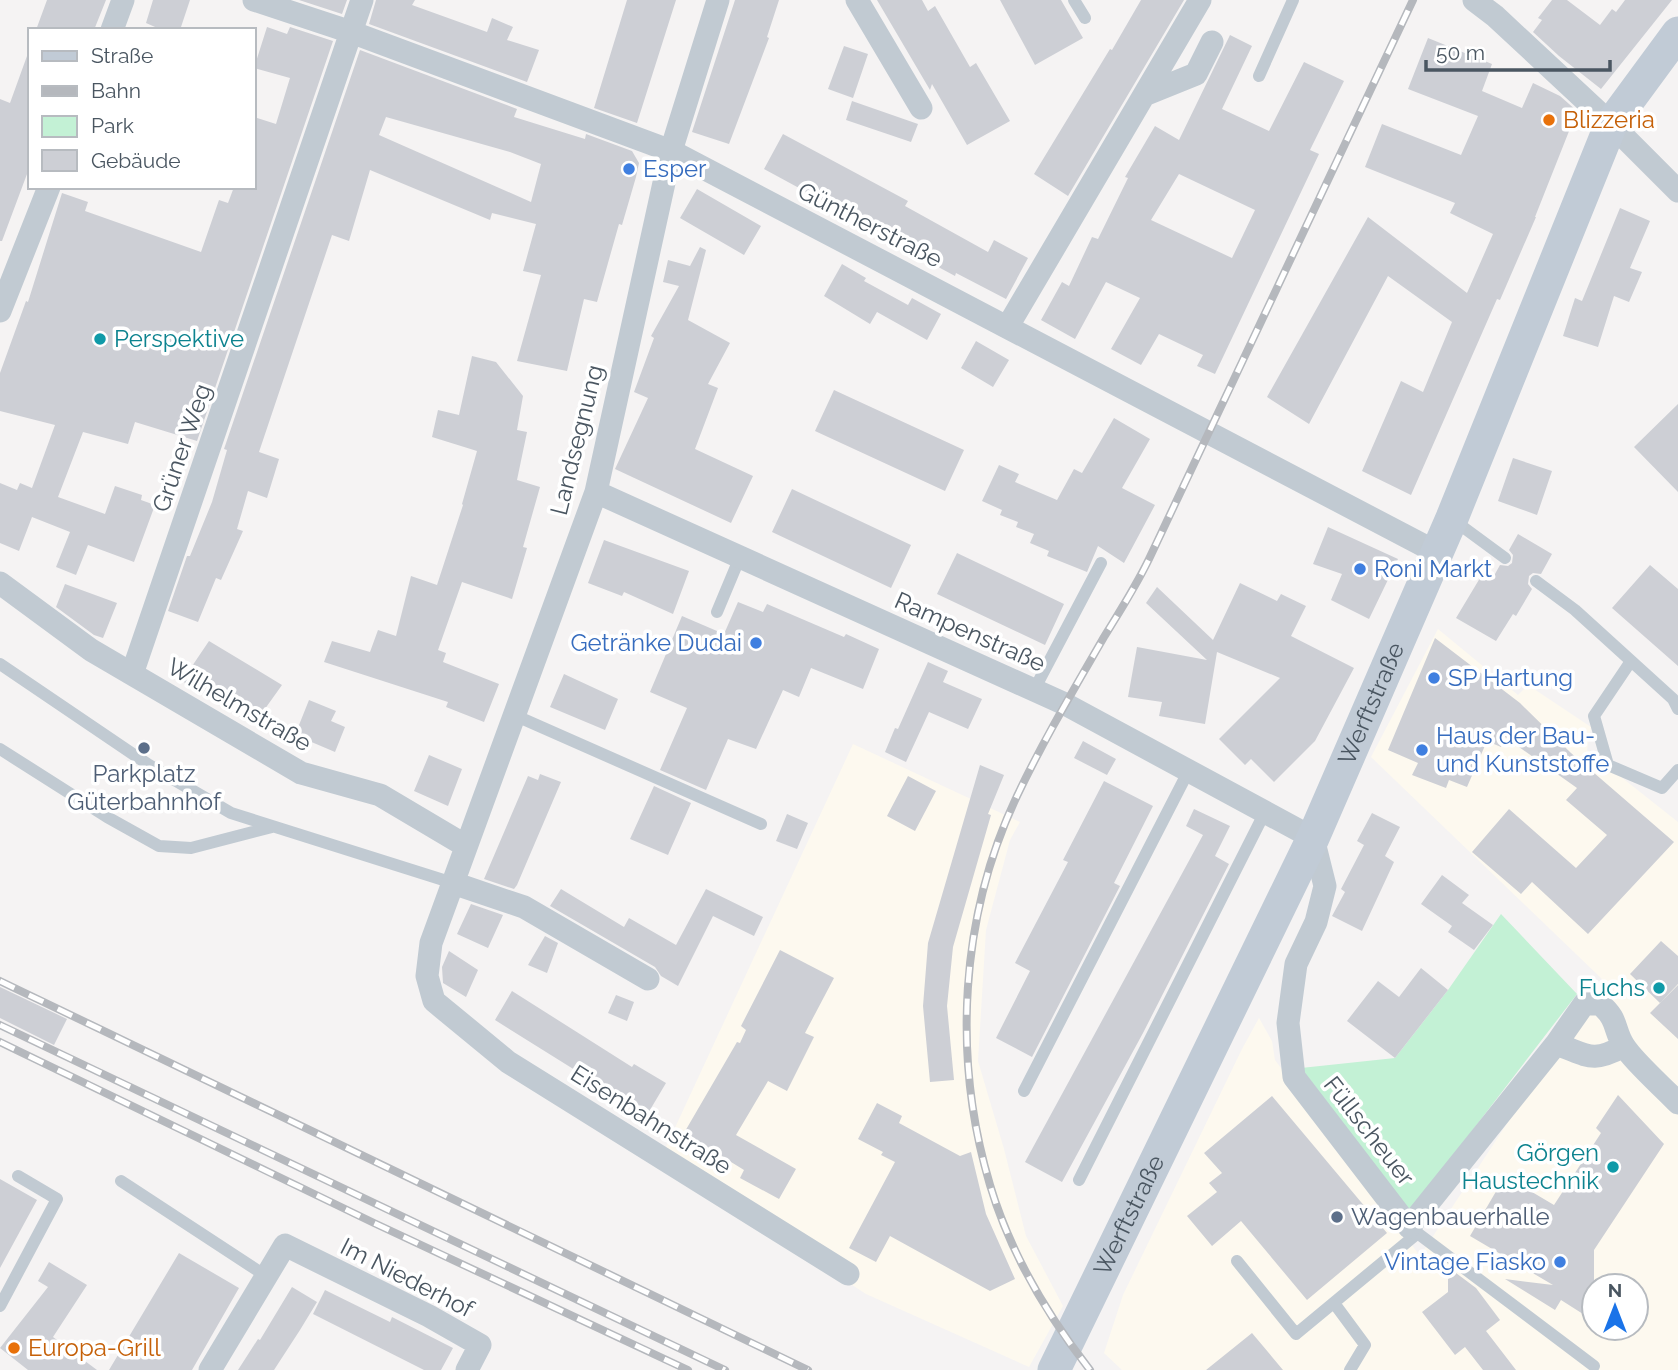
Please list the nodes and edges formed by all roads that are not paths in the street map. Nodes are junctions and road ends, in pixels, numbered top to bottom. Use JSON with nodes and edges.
{"nodes":[{"id":1,"x":124,"y":0,"type":"edge"},
{"id":2,"x":254,"y":0,"type":"edge"},
{"id":3,"x":362,"y":0,"type":"edge"},
{"id":4,"x":718,"y":0,"type":"edge"},
{"id":5,"x":857,"y":0,"type":"edge"},
{"id":6,"x":1074,"y":0,"type":"edge"},
{"id":7,"x":1200,"y":0,"type":"edge"},
{"id":8,"x":1293,"y":0,"type":"edge"},
{"id":9,"x":1474,"y":0,"type":"edge"},
{"id":10,"x":1499,"y":8,"type":"edge"},
{"id":11,"x":1085,"y":18,"type":"dead end"},
{"id":12,"x":113,"y":28,"type":"edge"},
{"id":13,"x":351,"y":32,"type":"junction"},
{"id":14,"x":1678,"y":33,"type":"edge"},
{"id":15,"x":1212,"y":42,"type":"dead end"},
{"id":16,"x":1259,"y":76,"type":"dead end"},
{"id":17,"x":1144,"y":95,"type":"junction"},
{"id":18,"x":921,"y":108,"type":"dead end"},
{"id":19,"x":1611,"y":124,"type":"junction"},
{"id":20,"x":671,"y":151,"type":"junction"},
{"id":21,"x":48,"y":189,"type":"edge"},
{"id":22,"x":1678,"y":191,"type":"edge"},
{"id":23,"x":0,"y":311,"type":"edge"},
{"id":24,"x":1008,"y":326,"type":"junction"},
{"id":25,"x":596,"y":492,"type":"junction"},
{"id":26,"x":1452,"y":518,"type":"junction"},
{"id":27,"x":1436,"y":552,"type":"junction"},
{"id":28,"x":740,"y":557,"type":"junction"},
{"id":29,"x":1505,"y":558,"type":"dead end"},
{"id":30,"x":1101,"y":563,"type":"dead end"},
{"id":31,"x":1536,"y":581,"type":"dead end"},
{"id":32,"x":0,"y":583,"type":"edge"},
{"id":33,"x":718,"y":612,"type":"dead end"},
{"id":34,"x":1631,"y":661,"type":"junction"},
{"id":35,"x":0,"y":664,"type":"edge"},
{"id":36,"x":132,"y":674,"type":"junction"},
{"id":37,"x":1034,"y":690,"type":"junction"},
{"id":38,"x":1678,"y":709,"type":"edge"},
{"id":39,"x":514,"y":715,"type":"junction"},
{"id":40,"x":0,"y":749,"type":"edge"},
{"id":41,"x":1678,"y":770,"type":"edge"},
{"id":42,"x":1188,"y":772,"type":"junction"},
{"id":43,"x":1265,"y":812,"type":"junction"},
{"id":44,"x":761,"y":824,"type":"dead end"},
{"id":45,"x":272,"y":827,"type":"junction"},
{"id":46,"x":1314,"y":838,"type":"junction"},
{"id":47,"x":466,"y":846,"type":"junction"},
{"id":48,"x":453,"y":883,"type":"junction"},
{"id":49,"x":648,"y":979,"type":"dead end"},
{"id":50,"x":434,"y":1001,"type":"joint"},
{"id":51,"x":1556,"y":1044,"type":"junction"},
{"id":52,"x":1624,"y":1046,"type":"junction"},
{"id":53,"x":1024,"y":1091,"type":"dead end"},
{"id":54,"x":1678,"y":1103,"type":"edge"},
{"id":55,"x":18,"y":1176,"type":"dead end"},
{"id":56,"x":121,"y":1181,"type":"dead end"},
{"id":57,"x":1079,"y":1181,"type":"dead end"},
{"id":58,"x":1413,"y":1230,"type":"junction"},
{"id":59,"x":1237,"y":1261,"type":"dead end"},
{"id":60,"x":848,"y":1275,"type":"dead end"},
{"id":61,"x":266,"y":1276,"type":"junction"},
{"id":62,"x":1334,"y":1303,"type":"junction"},
{"id":63,"x":0,"y":1306,"type":"edge"},
{"id":64,"x":1594,"y":1366,"type":"dead end"},
{"id":65,"x":210,"y":1370,"type":"edge"},
{"id":66,"x":467,"y":1370,"type":"edge"},
{"id":67,"x":1054,"y":1370,"type":"edge"},
{"id":68,"x":1350,"y":1370,"type":"edge"}],
"edges":[{"from":1,"to":12,"type":"street"},
{"from":2,"to":13,"type":"street","name":"Güntherstraße"},
{"from":3,"to":13,"type":"street","name":"Grüner Weg"},
{"from":4,"to":20,"type":"street","name":"Landsegnung"},
{"from":5,"to":18,"type":"street"},
{"from":6,"to":11,"type":"lane"},
{"from":7,"to":17,"type":"street"},
{"from":8,"to":16,"type":"lane"},
{"from":9,"to":10,"type":"street"},
{"from":10,"to":19,"type":"street"},
{"from":13,"to":20,"type":"street","name":"Güntherstraße"},
{"from":13,"to":36,"type":"street","name":"Grüner Weg"},
{"from":14,"to":19,"type":"street","name":"Werftstraße"},
{"from":15,"to":17,"type":"street"},
{"from":17,"to":24,"type":"street"},
{"from":19,"to":22,"type":"street"},
{"from":19,"to":26,"type":"street","name":"Werftstraße"},
{"from":20,"to":24,"type":"street","name":"Güntherstraße"},
{"from":20,"to":25,"type":"street","name":"Landsegnung"},
{"from":21,"to":23,"type":"street"},
{"from":24,"to":27,"type":"street","name":"Güntherstraße"},
{"from":25,"to":28,"type":"street","name":"Rampenstraße"},
{"from":25,"to":39,"type":"street","name":"Landsegnung"},
{"from":26,"to":27,"type":"street","name":"Werftstraße"},
{"from":26,"to":29,"type":"lane"},
{"from":27,"to":46,"type":"street","name":"Werftstraße"},
{"from":28,"to":33,"type":"lane"},
{"from":28,"to":37,"type":"street","name":"Rampenstraße"},
{"from":30,"to":37,"type":"lane"},
{"from":31,"to":34,"type":"lane"},
{"from":32,"to":36,"type":"street","name":"Wilhelmstraße"},
{"from":34,"to":38,"type":"lane"},
{"from":34,"to":41,"type":"lane"},
{"from":35,"to":45,"type":"lane"},
{"from":36,"to":47,"type":"street","name":"Wilhelmstraße"},
{"from":37,"to":42,"type":"street","name":"Rampenstraße"},
{"from":39,"to":44,"type":"lane"},
{"from":39,"to":47,"type":"street","name":"Landsegnung"},
{"from":40,"to":45,"type":"lane"},
{"from":42,"to":43,"type":"street","name":"Rampenstraße"},
{"from":42,"to":53,"type":"lane"},
{"from":43,"to":46,"type":"street","name":"Rampenstraße"},
{"from":43,"to":57,"type":"lane"},
{"from":45,"to":48,"type":"lane"},
{"from":46,"to":58,"type":"street","name":"Füllscheuer"},
{"from":46,"to":67,"type":"street","name":"Werftstraße"},
{"from":47,"to":48,"type":"street","name":"Landsegnung"},
{"from":48,"to":49,"type":"street"},
{"from":48,"to":50,"type":"street","name":"Landsegnung"},
{"from":50,"to":60,"type":"street","name":"Eisenbahnstraße"},
{"from":51,"to":52,"type":"street"},
{"from":51,"to":52,"type":"street","name":"Füllscheuer"},
{"from":51,"to":58,"type":"street","name":"Füllscheuer"},
{"from":52,"to":54,"type":"street","name":"Füllscheuer"},
{"from":55,"to":63,"type":"lane"},
{"from":56,"to":61,"type":"lane"},
{"from":58,"to":62,"type":"lane"},
{"from":58,"to":64,"type":"lane"},
{"from":59,"to":62,"type":"lane"},
{"from":61,"to":65,"type":"street"},
{"from":61,"to":66,"type":"street","name":"Im Niederhof"},
{"from":62,"to":68,"type":"lane"}]}
